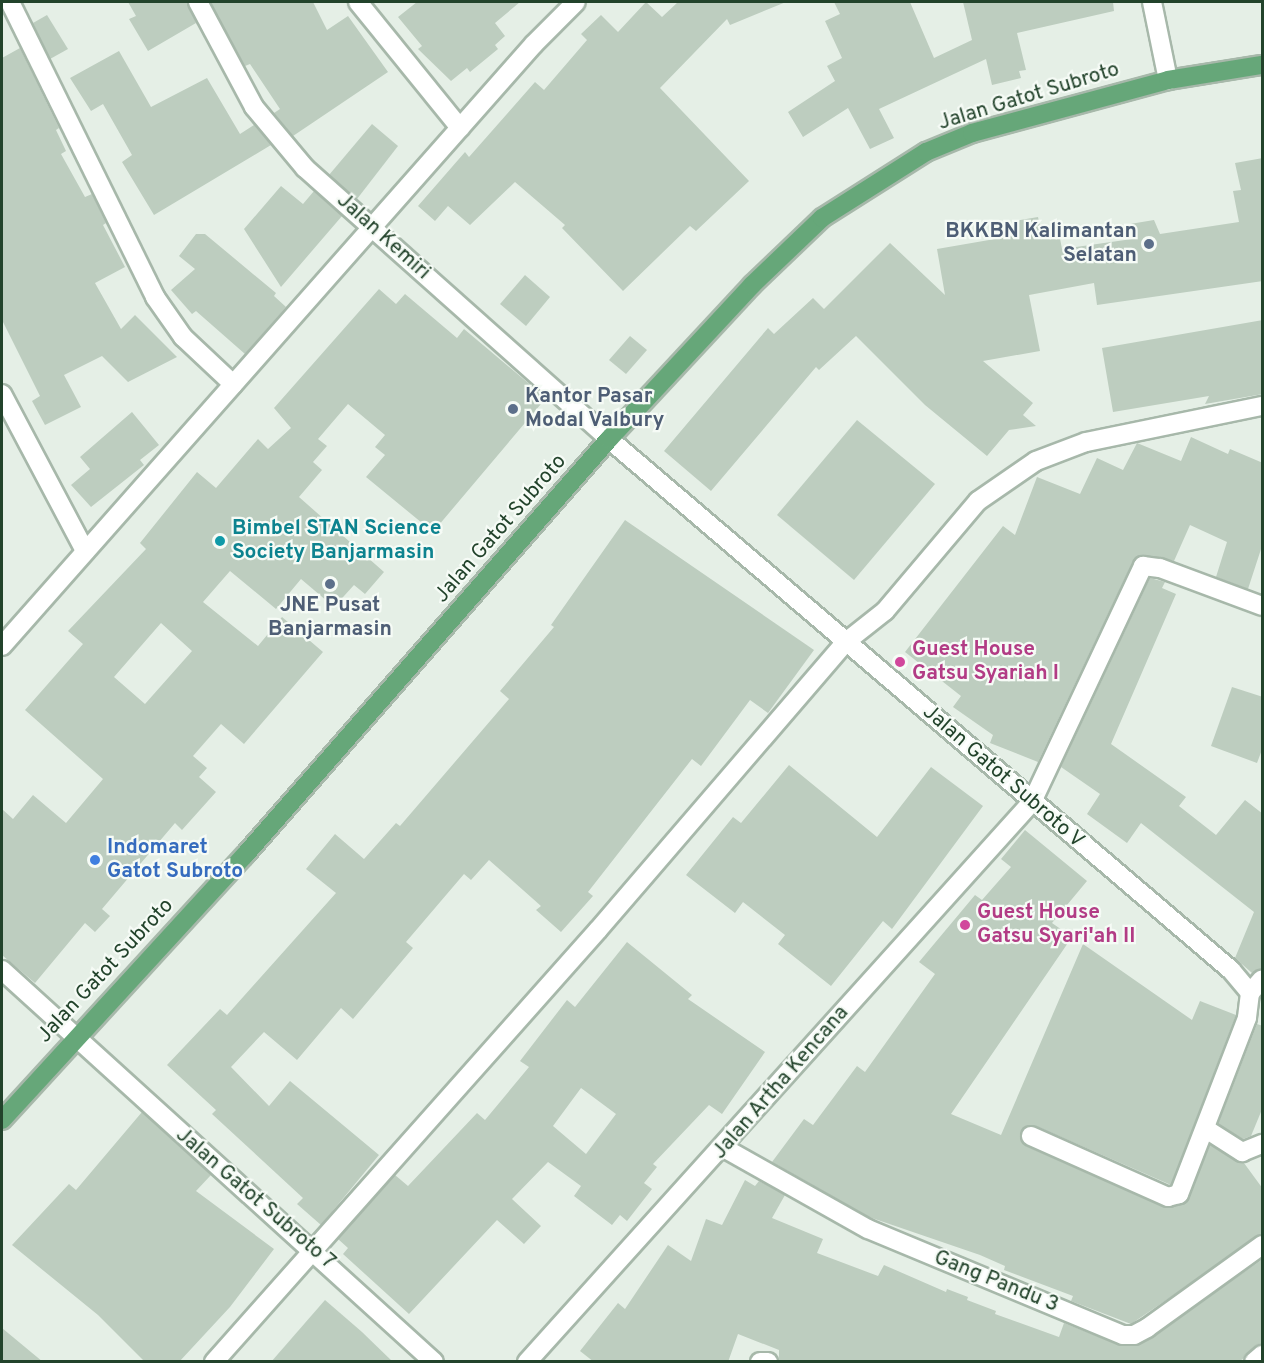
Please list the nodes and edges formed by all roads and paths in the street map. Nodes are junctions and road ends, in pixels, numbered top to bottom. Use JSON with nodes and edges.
{"nodes":[{"id":1,"x":10,"y":2,"type":"edge"},
{"id":2,"x":198,"y":2,"type":"edge"},
{"id":3,"x":358,"y":2,"type":"edge"},
{"id":4,"x":576,"y":2,"type":"edge"},
{"id":5,"x":1152,"y":2,"type":"edge"},
{"id":6,"x":1263,"y":65,"type":"edge"},
{"id":7,"x":1168,"y":80,"type":"junction"},
{"id":8,"x":460,"y":128,"type":"junction"},
{"id":9,"x":372,"y":228,"type":"junction"},
{"id":10,"x":233,"y":384,"type":"junction"},
{"id":11,"x":2,"y":394,"type":"edge"},
{"id":12,"x":1263,"y":406,"type":"edge"},
{"id":13,"x":609,"y":439,"type":"junction"},
{"id":14,"x":85,"y":551,"type":"junction"},
{"id":15,"x":1263,"y":606,"type":"edge"},
{"id":16,"x":847,"y":641,"type":"junction"},
{"id":17,"x":2,"y":646,"type":"edge"},
{"id":18,"x":1032,"y":802,"type":"junction"},
{"id":19,"x":2,"y":970,"type":"edge"},
{"id":20,"x":1263,"y":979,"type":"edge"},
{"id":21,"x":1251,"y":998,"type":"junction"},
{"id":22,"x":75,"y":1036,"type":"junction"},
{"id":23,"x":2,"y":1120,"type":"edge"},
{"id":24,"x":1206,"y":1129,"type":"junction"},
{"id":25,"x":1031,"y":1137,"type":"dead end"},
{"id":26,"x":1263,"y":1144,"type":"edge"},
{"id":27,"x":724,"y":1148,"type":"junction"},
{"id":28,"x":1263,"y":1245,"type":"edge"},
{"id":29,"x":315,"y":1250,"type":"junction"},
{"id":30,"x":1263,"y":1355,"type":"edge"},
{"id":31,"x":214,"y":1362,"type":"edge"},
{"id":32,"x":434,"y":1362,"type":"edge"},
{"id":33,"x":528,"y":1362,"type":"edge"},
{"id":34,"x":760,"y":1362,"type":"edge"},
{"id":35,"x":768,"y":1362,"type":"edge"},
{"id":36,"x":1254,"y":1362,"type":"edge"}],
"edges":[{"from":1,"to":10,"type":"street"},
{"from":2,"to":9,"type":"street","name":"Jalan Kemiri"},
{"from":3,"to":8,"type":"street"},
{"from":4,"to":8,"type":"street"},
{"from":5,"to":7,"type":"street"},
{"from":6,"to":7,"type":"main road","name":"Jalan Gatot Subroto"},
{"from":7,"to":13,"type":"main road","name":"Jalan Gatot Subroto"},
{"from":8,"to":9,"type":"street"},
{"from":9,"to":10,"type":"street"},
{"from":9,"to":13,"type":"street","name":"Jalan Kemiri"},
{"from":10,"to":14,"type":"street"},
{"from":11,"to":14,"type":"street"},
{"from":12,"to":16,"type":"street"},
{"from":13,"to":16,"type":"street","name":"Jalan Gatot Subroto V"},
{"from":13,"to":22,"type":"main road","name":"Jalan Gatot Subroto"},
{"from":14,"to":17,"type":"street"},
{"from":15,"to":18,"type":"street","name":"Jalan Artha Kencana"},
{"from":16,"to":18,"type":"street","name":"Jalan Gatot Subroto V"},
{"from":16,"to":29,"type":"street"},
{"from":18,"to":21,"type":"street","name":"Jalan Gatot Subroto V"},
{"from":18,"to":27,"type":"street","name":"Jalan Artha Kencana"},
{"from":19,"to":22,"type":"street","name":"Jalan Gatot Subroto 7"},
{"from":20,"to":21,"type":"street"},
{"from":21,"to":24,"type":"street"},
{"from":22,"to":23,"type":"main road","name":"Jalan Gatot Subroto"},
{"from":22,"to":29,"type":"street","name":"Jalan Gatot Subroto 7"},
{"from":24,"to":25,"type":"street"},
{"from":24,"to":26,"type":"street"},
{"from":27,"to":28,"type":"street","name":"Gang Pandu 3"},
{"from":27,"to":33,"type":"street","name":"Jalan Artha Kencana"},
{"from":29,"to":31,"type":"street"},
{"from":29,"to":32,"type":"street","name":"Jalan Gatot Subroto 7"},
{"from":30,"to":36,"type":"street"},
{"from":34,"to":35,"type":"street"}]}
